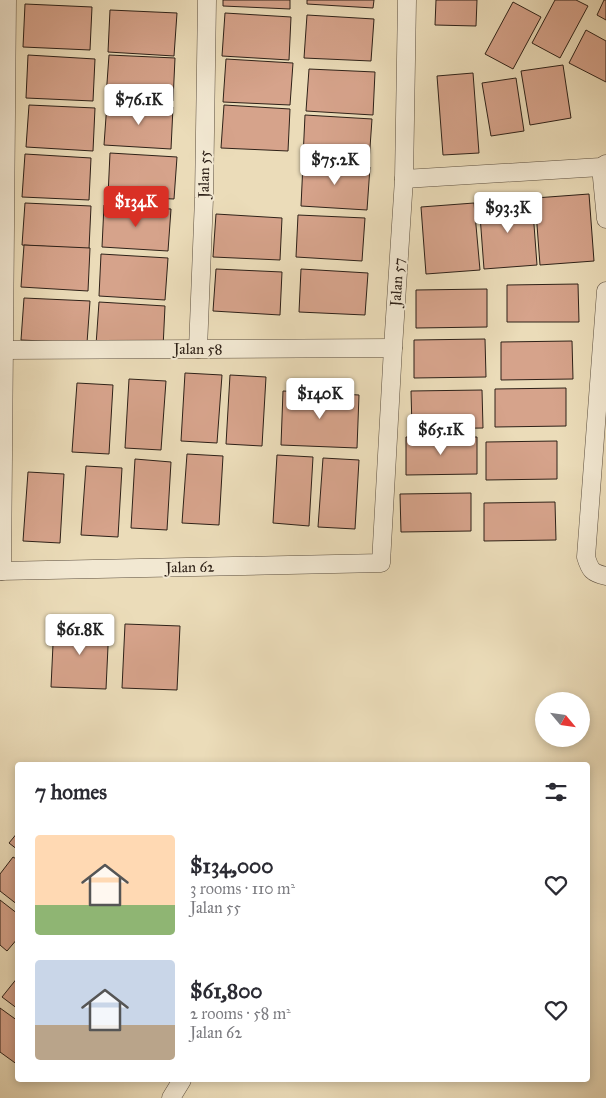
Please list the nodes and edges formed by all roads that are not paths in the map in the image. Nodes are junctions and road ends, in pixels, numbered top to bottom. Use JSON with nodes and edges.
{"nodes":[{"id":1,"x":7,"y":0,"type":"edge"},
{"id":2,"x":207,"y":0,"type":"edge"},
{"id":3,"x":407,"y":0,"type":"edge"},
{"id":4,"x":3,"y":76,"type":"edge"},
{"id":5,"x":604,"y":166,"type":"edge"},
{"id":6,"x":404,"y":179,"type":"junction"},
{"id":7,"x":606,"y":219,"type":"edge"},
{"id":8,"x":606,"y":291,"type":"edge"},
{"id":9,"x":393,"y":348,"type":"junction"},
{"id":10,"x":198,"y":349,"type":"junction"},
{"id":11,"x":3,"y":350,"type":"junction"},
{"id":12,"x":381,"y":563,"type":"joint"},
{"id":13,"x":1,"y":571,"type":"edge"},
{"id":14,"x":606,"y":576,"type":"edge"},
{"id":15,"x":181,"y":1082,"type":"edge"},
{"id":16,"x":171,"y":1098,"type":"edge"}],
"edges":[{"from":1,"to":4,"type":"street"},
{"from":2,"to":10,"type":"street","name":"Jalan 55"},
{"from":3,"to":6,"type":"street","name":"Jalan 57"},
{"from":4,"to":11,"type":"street"},
{"from":5,"to":6,"type":"street"},
{"from":5,"to":7,"type":"street"},
{"from":6,"to":9,"type":"street","name":"Jalan 57"},
{"from":8,"to":14,"type":"street"},
{"from":9,"to":10,"type":"street","name":"Jalan 58"},
{"from":9,"to":12,"type":"street","name":"Jalan 57"},
{"from":10,"to":11,"type":"street","name":"Jalan 58"},
{"from":11,"to":13,"type":"street"},
{"from":12,"to":13,"type":"street","name":"Jalan 62"},
{"from":15,"to":16,"type":"street"}]}
